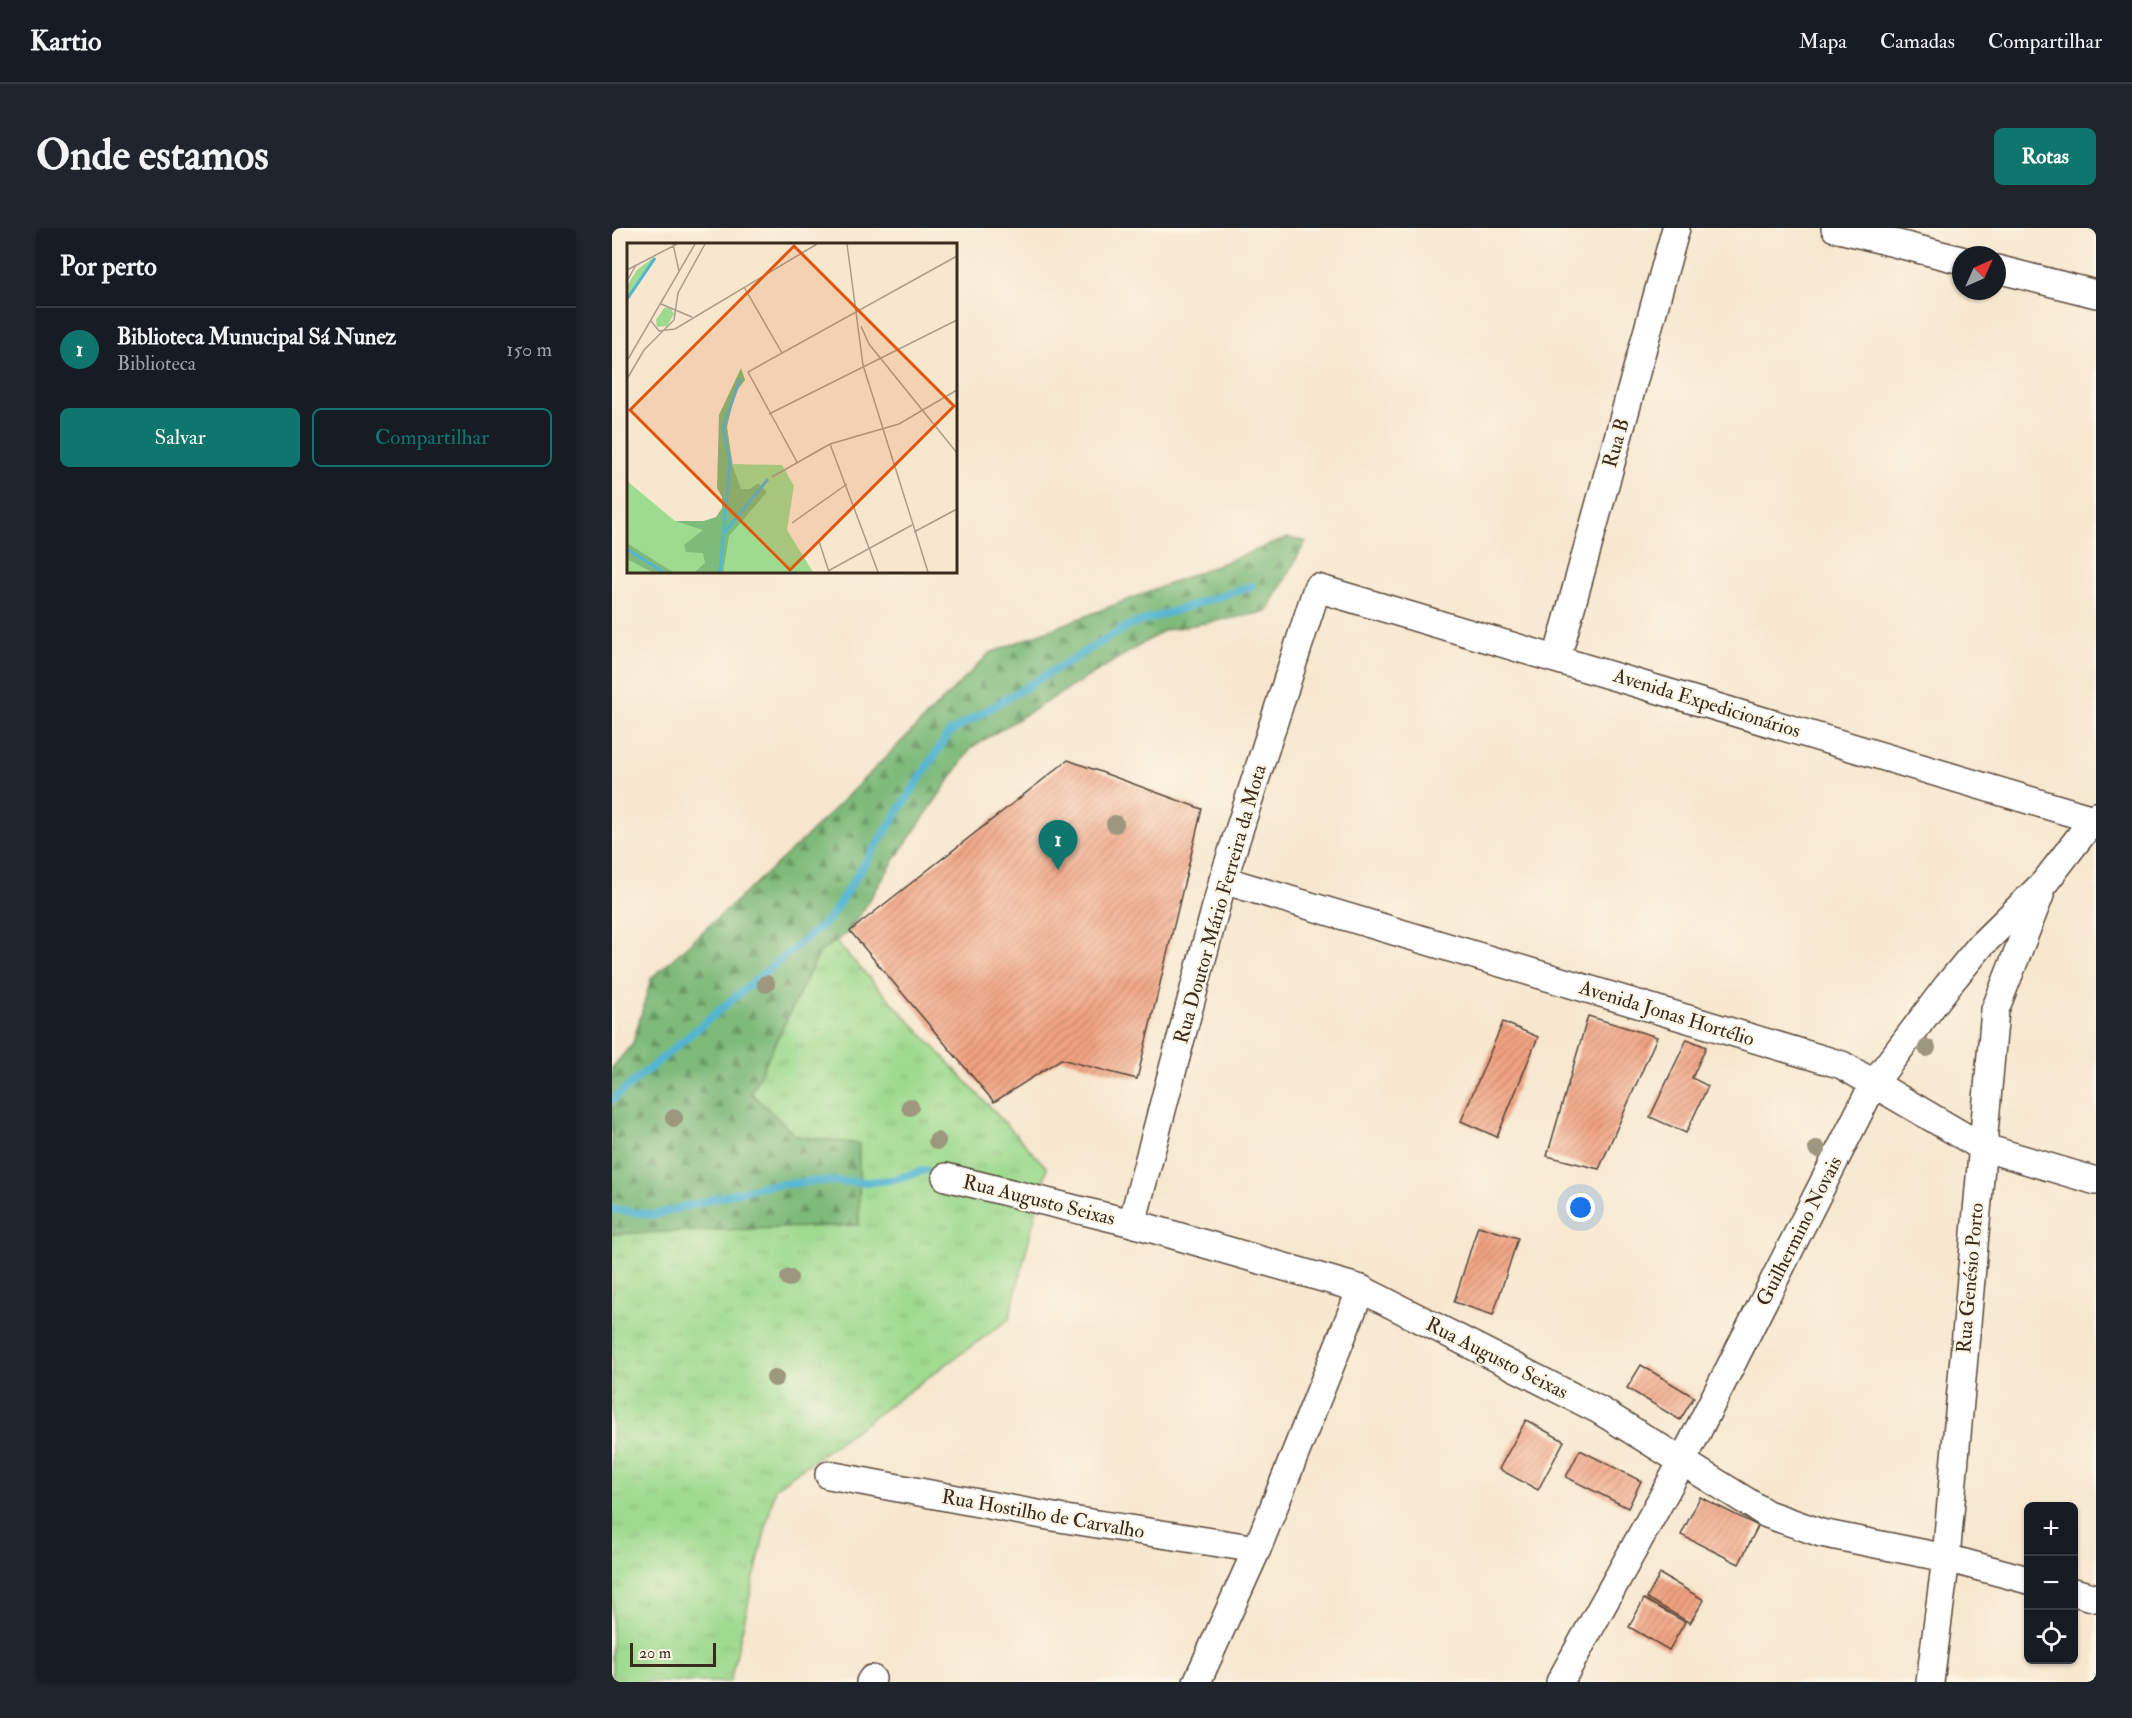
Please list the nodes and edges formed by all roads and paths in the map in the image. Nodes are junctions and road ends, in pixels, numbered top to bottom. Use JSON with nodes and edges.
{"nodes":[{"id":1,"x":1676,"y":228,"type":"edge"},
{"id":2,"x":1835,"y":228,"type":"edge"},
{"id":3,"x":1952,"y":258,"type":"edge"},
{"id":4,"x":2006,"y":271,"type":"edge"},
{"id":5,"x":2096,"y":294,"type":"edge"},
{"id":6,"x":1317,"y":588,"type":"joint"},
{"id":7,"x":1557,"y":658,"type":"junction"},
{"id":8,"x":2095,"y":819,"type":"edge"},
{"id":9,"x":1223,"y":880,"type":"junction"},
{"id":10,"x":2046,"y":882,"type":"junction"},
{"id":11,"x":1874,"y":1083,"type":"junction"},
{"id":12,"x":1982,"y":1147,"type":"junction"},
{"id":13,"x":946,"y":1177,"type":"dead end"},
{"id":14,"x":2096,"y":1181,"type":"edge"},
{"id":15,"x":1132,"y":1223,"type":"junction"},
{"id":16,"x":1361,"y":1289,"type":"junction"},
{"id":17,"x":1682,"y":1462,"type":"junction"},
{"id":18,"x":829,"y":1475,"type":"dead end"},
{"id":19,"x":1257,"y":1549,"type":"junction"},
{"id":20,"x":1947,"y":1558,"type":"junction"},
{"id":21,"x":2024,"y":1579,"type":"edge"},
{"id":22,"x":2078,"y":1593,"type":"edge"},
{"id":23,"x":2096,"y":1598,"type":"edge"},
{"id":24,"x":1197,"y":1682,"type":"edge"},
{"id":25,"x":1560,"y":1682,"type":"edge"},
{"id":26,"x":1930,"y":1682,"type":"edge"}],
"edges":[{"from":1,"to":7,"type":"street","name":"Rua B"},
{"from":2,"to":3,"type":"street"},
{"from":4,"to":5,"type":"street"},
{"from":6,"to":7,"type":"street","name":"Avenida Expedicionários"},
{"from":6,"to":9,"type":"street","name":"Rua Doutor Mário Ferreira da Mota"},
{"from":7,"to":8,"type":"street","name":"Avenida Expedicionários"},
{"from":8,"to":10,"type":"street","name":"Guilhermino Novais"},
{"from":9,"to":11,"type":"street","name":"Avenida Jonas Hortélio"},
{"from":9,"to":15,"type":"street","name":"Rua Doutor Mário Ferreira da Mota"},
{"from":10,"to":11,"type":"street","name":"Guilhermino Novais"},
{"from":10,"to":12,"type":"street","name":"Rua Genésio Porto"},
{"from":11,"to":12,"type":"street","name":"Avenida Jonas Hortélio"},
{"from":11,"to":17,"type":"street","name":"Guilhermino Novais"},
{"from":12,"to":14,"type":"street","name":"Avenida Jonas Hortélio"},
{"from":12,"to":20,"type":"street","name":"Rua Genésio Porto"},
{"from":13,"to":15,"type":"street","name":"Rua Augusto Seixas"},
{"from":15,"to":16,"type":"street","name":"Rua Augusto Seixas"},
{"from":16,"to":17,"type":"street","name":"Rua Augusto Seixas"},
{"from":16,"to":19,"type":"street"},
{"from":17,"to":20,"type":"street","name":"Rua Augusto Seixas"},
{"from":17,"to":25,"type":"street","name":"Guilhermino Novais"},
{"from":18,"to":19,"type":"street","name":"Rua Hostilho de Carvalho"},
{"from":19,"to":24,"type":"street"},
{"from":20,"to":21,"type":"street","name":"Rua Augusto Seixas"},
{"from":20,"to":26,"type":"street","name":"Rua Genésio Porto"},
{"from":22,"to":23,"type":"street"}]}
